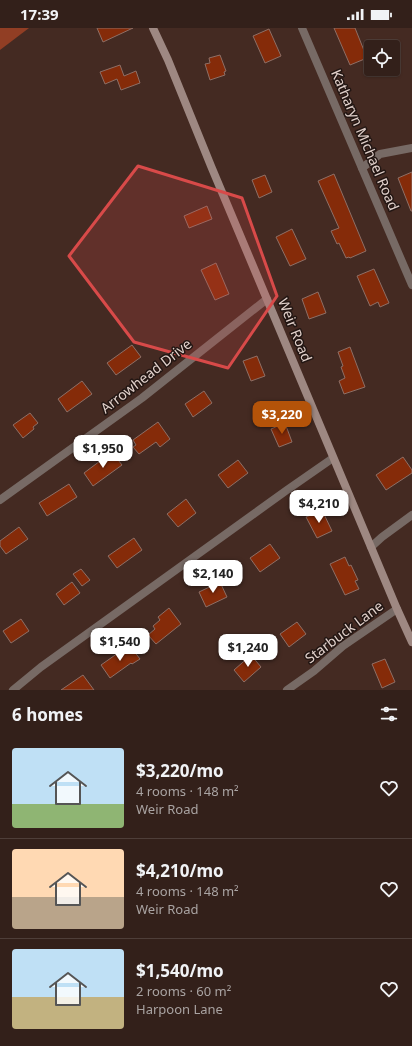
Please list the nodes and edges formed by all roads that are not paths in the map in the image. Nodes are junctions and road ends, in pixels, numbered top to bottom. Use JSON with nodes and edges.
{"nodes":[{"id":1,"x":153,"y":28,"type":"edge"},
{"id":2,"x":302,"y":28,"type":"edge"},
{"id":3,"x":412,"y":148,"type":"edge"},
{"id":4,"x":362,"y":168,"type":"junction"},
{"id":5,"x":412,"y":285,"type":"edge"},
{"id":6,"x":267,"y":299,"type":"junction"},
{"id":7,"x":333,"y":458,"type":"junction"},
{"id":8,"x":0,"y":500,"type":"edge"},
{"id":9,"x":412,"y":515,"type":"edge"},
{"id":10,"x":371,"y":547,"type":"junction"},
{"id":11,"x":397,"y":609,"type":"junction"},
{"id":12,"x":412,"y":642,"type":"edge"},
{"id":13,"x":13,"y":690,"type":"edge"},
{"id":14,"x":287,"y":690,"type":"edge"}],
"edges":[{"from":1,"to":6,"type":"street","name":"Weir Road"},
{"from":2,"to":4,"type":"street","name":"Katharyn Michael Road"},
{"from":3,"to":4,"type":"street"},
{"from":4,"to":5,"type":"street","name":"Katharyn Michael Road"},
{"from":6,"to":7,"type":"street","name":"Weir Road"},
{"from":6,"to":8,"type":"street","name":"Arrowhead Drive"},
{"from":7,"to":10,"type":"street","name":"Weir Road"},
{"from":7,"to":13,"type":"street"},
{"from":9,"to":10,"type":"street"},
{"from":10,"to":11,"type":"street","name":"Weir Road"},
{"from":11,"to":12,"type":"street","name":"Weir Road"},
{"from":11,"to":14,"type":"street","name":"Starbuck Lane"}]}
